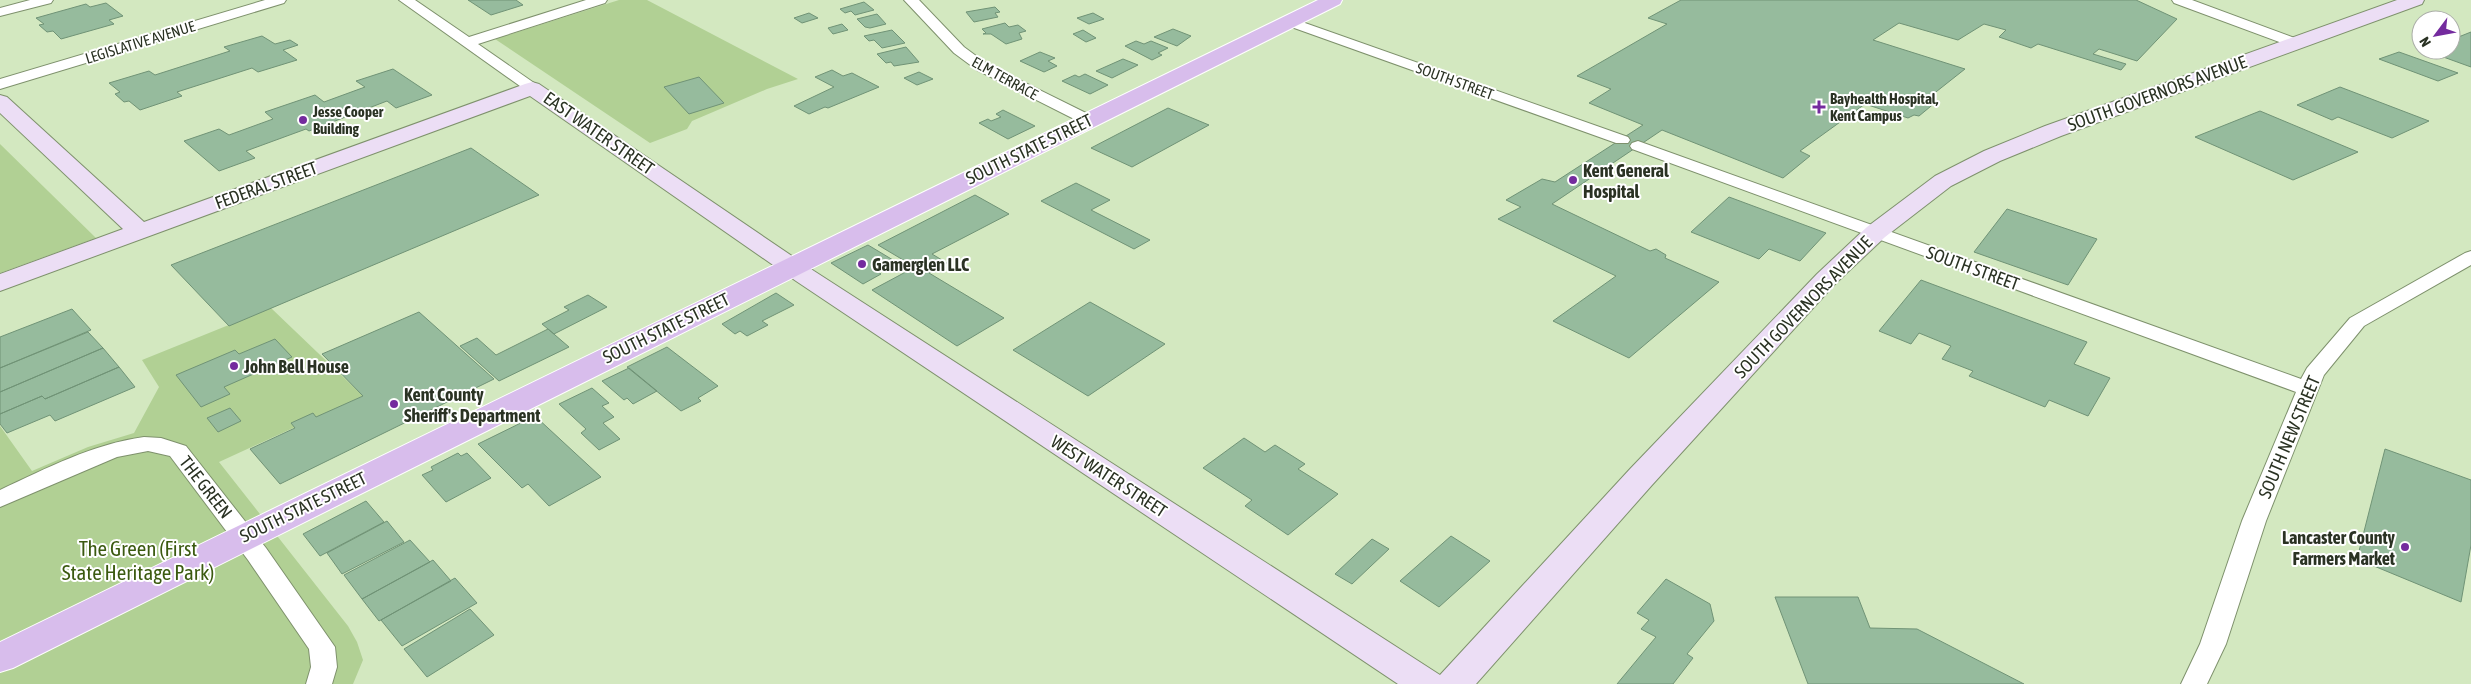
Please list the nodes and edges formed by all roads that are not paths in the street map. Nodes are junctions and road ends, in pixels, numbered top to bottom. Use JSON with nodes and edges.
{"nodes":[{"id":1,"x":46,"y":0,"type":"edge"},
{"id":2,"x":280,"y":0,"type":"edge"},
{"id":3,"x":406,"y":0,"type":"edge"},
{"id":4,"x":600,"y":0,"type":"edge"},
{"id":5,"x":911,"y":0,"type":"edge"},
{"id":6,"x":1333,"y":0,"type":"edge"},
{"id":7,"x":2179,"y":0,"type":"edge"},
{"id":8,"x":2415,"y":0,"type":"edge"},
{"id":9,"x":0,"y":12,"type":"edge"},
{"id":10,"x":1288,"y":21,"type":"junction"},
{"id":11,"x":468,"y":42,"type":"junction"},
{"id":12,"x":2295,"y":43,"type":"junction"},
{"id":13,"x":0,"y":84,"type":"edge"},
{"id":14,"x":532,"y":88,"type":"junction"},
{"id":15,"x":0,"y":100,"type":"edge"},
{"id":16,"x":1088,"y":120,"type":"junction"},
{"id":17,"x":1622,"y":140,"type":"dead end"},
{"id":18,"x":1638,"y":146,"type":"dead end"},
{"id":19,"x":140,"y":232,"type":"junction"},
{"id":20,"x":1876,"y":232,"type":"junction"},
{"id":21,"x":2471,"y":258,"type":"edge"},
{"id":22,"x":792,"y":266,"type":"junction"},
{"id":23,"x":0,"y":283,"type":"edge"},
{"id":24,"x":2309,"y":389,"type":"junction"},
{"id":25,"x":0,"y":499,"type":"edge"},
{"id":26,"x":243,"y":536,"type":"junction"},
{"id":27,"x":0,"y":658,"type":"edge"},
{"id":28,"x":319,"y":684,"type":"edge"},
{"id":29,"x":1427,"y":684,"type":"edge"},
{"id":30,"x":1454,"y":684,"type":"edge"},
{"id":31,"x":2194,"y":684,"type":"edge"}],
"edges":[{"from":1,"to":9,"type":"street"},
{"from":2,"to":13,"type":"street","name":"LEGISLATIVE AVENUE"},
{"from":3,"to":11,"type":"street","name":"EAST WATER STREET"},
{"from":4,"to":11,"type":"street"},
{"from":5,"to":16,"type":"street","name":"ELM TERRACE"},
{"from":6,"to":10,"type":"main road","name":"SOUTH STATE STREET"},
{"from":7,"to":12,"type":"street"},
{"from":8,"to":12,"type":"street","name":"SOUTH GOVERNORS AVENUE"},
{"from":10,"to":16,"type":"main road","name":"SOUTH STATE STREET"},
{"from":10,"to":17,"type":"street","name":"SOUTH STREET"},
{"from":11,"to":14,"type":"street","name":"EAST WATER STREET"},
{"from":12,"to":20,"type":"street","name":"SOUTH GOVERNORS AVENUE"},
{"from":14,"to":19,"type":"street","name":"FEDERAL STREET"},
{"from":14,"to":22,"type":"street","name":"EAST WATER STREET"},
{"from":15,"to":19,"type":"street"},
{"from":16,"to":22,"type":"main road","name":"SOUTH STATE STREET"},
{"from":18,"to":20,"type":"street","name":"SOUTH STREET"},
{"from":19,"to":23,"type":"street","name":"FEDERAL STREET"},
{"from":20,"to":24,"type":"street","name":"SOUTH STREET"},
{"from":20,"to":30,"type":"street","name":"SOUTH GOVERNORS AVENUE"},
{"from":21,"to":24,"type":"street","name":"SOUTH NEW STREET"},
{"from":22,"to":26,"type":"main road","name":"SOUTH STATE STREET"},
{"from":22,"to":29,"type":"street","name":"WEST WATER STREET"},
{"from":24,"to":31,"type":"street","name":"SOUTH NEW STREET"},
{"from":25,"to":26,"type":"street","name":"THE GREEN"},
{"from":26,"to":27,"type":"main road","name":"SOUTH STATE STREET"},
{"from":26,"to":28,"type":"street","name":"THE GREEN"}]}
